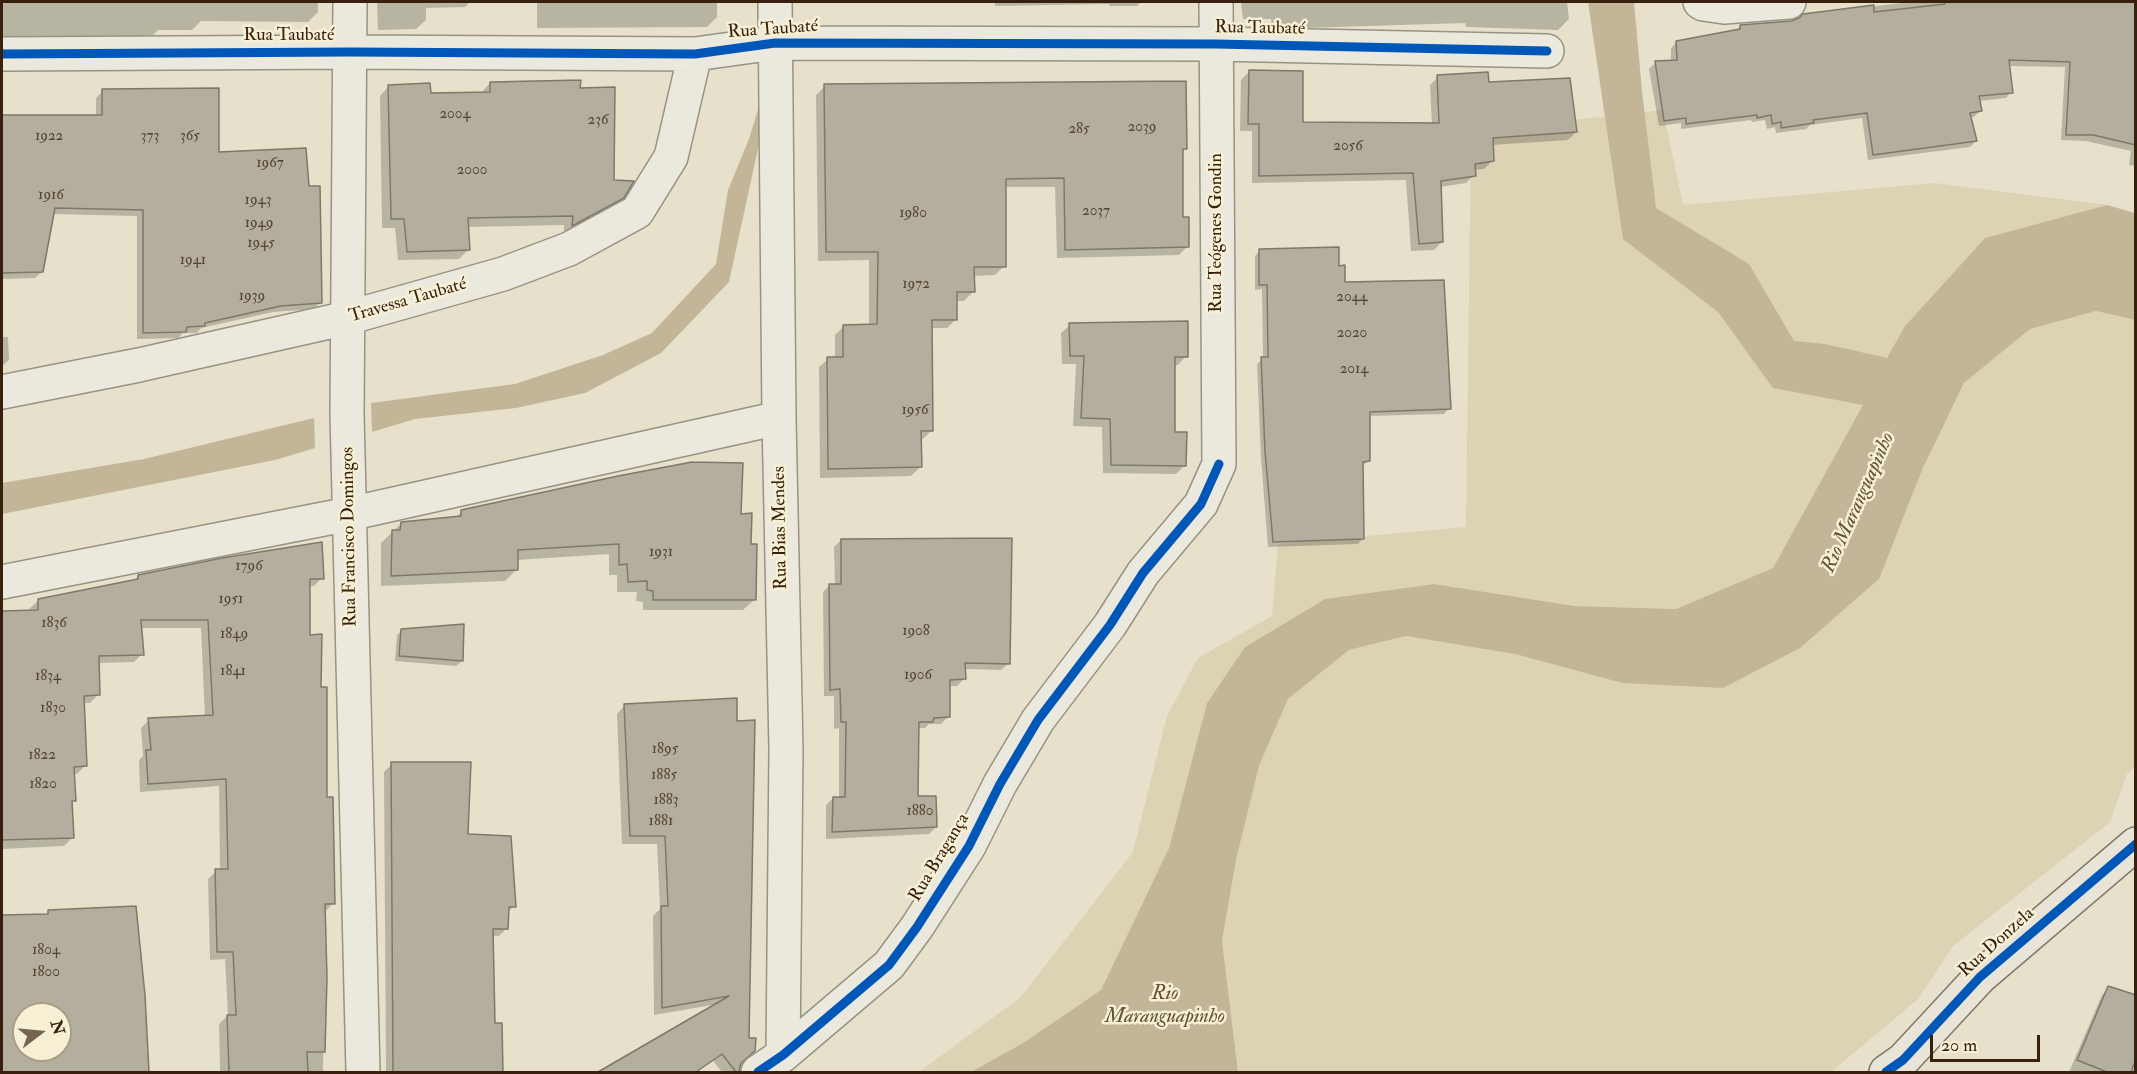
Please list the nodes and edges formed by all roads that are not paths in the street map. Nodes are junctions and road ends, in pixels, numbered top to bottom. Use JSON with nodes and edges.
{"nodes":[{"id":1,"x":350,"y":2,"type":"edge"},
{"id":2,"x":775,"y":2,"type":"edge"},
{"id":3,"x":1216,"y":2,"type":"edge"},
{"id":4,"x":1700,"y":2,"type":"edge"},
{"id":5,"x":1789,"y":2,"type":"edge"},
{"id":6,"x":775,"y":43,"type":"junction"},
{"id":7,"x":1216,"y":44,"type":"junction"},
{"id":8,"x":1547,"y":51,"type":"dead end"},
{"id":9,"x":350,"y":52,"type":"junction"},
{"id":10,"x":2,"y":54,"type":"edge"},
{"id":11,"x":695,"y":54,"type":"junction"},
{"id":12,"x":347,"y":318,"type":"junction"},
{"id":13,"x":2,"y":392,"type":"edge"},
{"id":14,"x":779,"y":418,"type":"junction"},
{"id":15,"x":1219,"y":464,"type":"joint"},
{"id":16,"x":349,"y":514,"type":"junction"},
{"id":17,"x":2,"y":582,"type":"edge"},
{"id":18,"x":2136,"y":844,"type":"edge"},
{"id":19,"x":770,"y":1064,"type":"edge"},
{"id":20,"x":363,"y":1072,"type":"edge"},
{"id":21,"x":1886,"y":1072,"type":"edge"}],
"edges":[{"from":1,"to":9,"type":"street","name":"Rua Francisco Domingos"},
{"from":2,"to":6,"type":"street","name":"Rua Bias Mendes"},
{"from":3,"to":7,"type":"street","name":"Rua Teógenes Gondin"},
{"from":4,"to":5,"type":"street"},
{"from":6,"to":7,"type":"street","name":"Rua Taubaté"},
{"from":6,"to":11,"type":"street","name":"Rua Taubaté"},
{"from":6,"to":14,"type":"street","name":"Rua Bias Mendes"},
{"from":7,"to":8,"type":"street","name":"Rua Taubaté"},
{"from":7,"to":15,"type":"street","name":"Rua Teógenes Gondin"},
{"from":9,"to":10,"type":"street","name":"Rua Taubaté"},
{"from":9,"to":11,"type":"street","name":"Rua Taubaté"},
{"from":9,"to":12,"type":"street","name":"Rua Francisco Domingos"},
{"from":11,"to":12,"type":"street","name":"Travessa Taubaté"},
{"from":12,"to":13,"type":"street","name":"Travessa Taubaté"},
{"from":12,"to":16,"type":"street","name":"Rua Francisco Domingos"},
{"from":14,"to":16,"type":"street"},
{"from":14,"to":19,"type":"street","name":"Rua Bias Mendes"},
{"from":15,"to":19,"type":"street","name":"Rua Bragança"},
{"from":16,"to":17,"type":"street"},
{"from":16,"to":20,"type":"street","name":"Rua Francisco Domingos"},
{"from":18,"to":21,"type":"main road","name":"Rua Donzela"}]}
